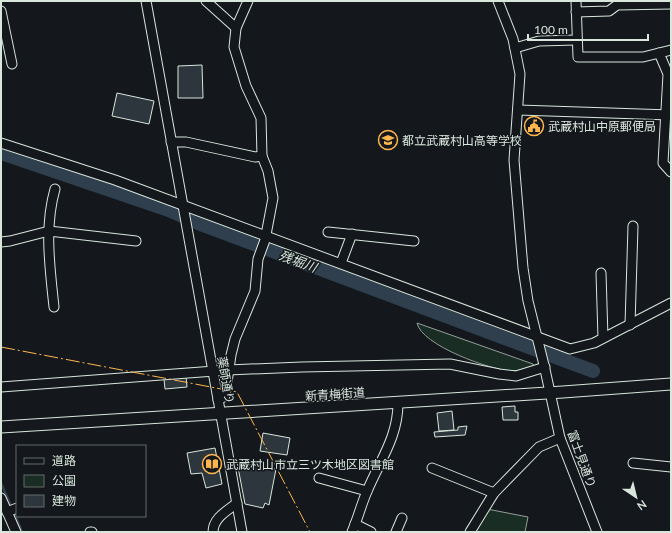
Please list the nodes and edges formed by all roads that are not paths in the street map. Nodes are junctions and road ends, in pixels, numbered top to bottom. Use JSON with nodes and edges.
{"nodes":[{"id":1,"x":146,"y":1,"type":"edge"},
{"id":2,"x":206,"y":1,"type":"edge"},
{"id":3,"x":248,"y":1,"type":"edge"},
{"id":4,"x":498,"y":1,"type":"edge"},
{"id":5,"x":576,"y":1,"type":"edge"},
{"id":6,"x":671,"y":4,"type":"edge"},
{"id":7,"x":1,"y":11,"type":"edge"},
{"id":8,"x":576,"y":12,"type":"junction"},
{"id":9,"x":236,"y":28,"type":"junction"},
{"id":10,"x":576,"y":40,"type":"junction"},
{"id":11,"x":516,"y":48,"type":"junction"},
{"id":12,"x":671,"y":50,"type":"edge"},
{"id":13,"x":659,"y":53,"type":"junction"},
{"id":14,"x":12,"y":64,"type":"dead end"},
{"id":15,"x":518,"y":110,"type":"junction"},
{"id":16,"x":669,"y":115,"type":"edge"},
{"id":17,"x":171,"y":142,"type":"junction"},
{"id":18,"x":1,"y":143,"type":"edge"},
{"id":19,"x":262,"y":156,"type":"junction"},
{"id":20,"x":671,"y":172,"type":"edge"},
{"id":21,"x":55,"y":189,"type":"dead end"},
{"id":22,"x":182,"y":206,"type":"junction"},
{"id":23,"x":633,"y":226,"type":"dead end"},
{"id":24,"x":49,"y":231,"type":"junction"},
{"id":25,"x":328,"y":232,"type":"dead end"},
{"id":26,"x":352,"y":234,"type":"junction"},
{"id":27,"x":265,"y":238,"type":"junction"},
{"id":28,"x":136,"y":241,"type":"dead end"},
{"id":29,"x":414,"y":241,"type":"dead end"},
{"id":30,"x":1,"y":242,"type":"edge"},
{"id":31,"x":341,"y":263,"type":"junction"},
{"id":32,"x":601,"y":273,"type":"dead end"},
{"id":33,"x":671,"y":303,"type":"edge"},
{"id":34,"x":54,"y":308,"type":"dead end"},
{"id":35,"x":630,"y":325,"type":"junction"},
{"id":36,"x":537,"y":338,"type":"junction"},
{"id":37,"x":603,"y":338,"type":"junction"},
{"id":38,"x":545,"y":366,"type":"junction"},
{"id":39,"x":228,"y":370,"type":"junction"},
{"id":40,"x":213,"y":371,"type":"junction"},
{"id":41,"x":671,"y":384,"type":"edge"},
{"id":42,"x":1,"y":387,"type":"edge"},
{"id":43,"x":550,"y":393,"type":"junction"},
{"id":44,"x":218,"y":400,"type":"junction"},
{"id":45,"x":398,"y":403,"type":"junction"},
{"id":46,"x":220,"y":414,"type":"junction"},
{"id":47,"x":1,"y":427,"type":"edge"},
{"id":48,"x":560,"y":438,"type":"junction"},
{"id":49,"x":633,"y":463,"type":"dead end"},
{"id":50,"x":671,"y":467,"type":"edge"},
{"id":51,"x":432,"y":468,"type":"dead end"},
{"id":52,"x":319,"y":478,"type":"dead end"},
{"id":53,"x":367,"y":491,"type":"junction"},
{"id":54,"x":494,"y":493,"type":"junction"},
{"id":55,"x":1,"y":498,"type":"edge"},
{"id":56,"x":237,"y":503,"type":"junction"},
{"id":57,"x":13,"y":510,"type":"edge"},
{"id":58,"x":402,"y":518,"type":"dead end"},
{"id":59,"x":354,"y":528,"type":"edge"},
{"id":60,"x":16,"y":532,"type":"edge"},
{"id":61,"x":213,"y":532,"type":"edge"},
{"id":62,"x":242,"y":532,"type":"edge"},
{"id":63,"x":370,"y":532,"type":"edge"},
{"id":64,"x":396,"y":532,"type":"edge"},
{"id":65,"x":470,"y":532,"type":"edge"},
{"id":66,"x":597,"y":532,"type":"edge"}],
"edges":[{"from":1,"to":17,"type":"street","name":"薬師通り"},
{"from":2,"to":9,"type":"street"},
{"from":3,"to":9,"type":"street"},
{"from":4,"to":11,"type":"street","name":"富士見通り"},
{"from":5,"to":8,"type":"street"},
{"from":6,"to":8,"type":"street"},
{"from":7,"to":14,"type":"street"},
{"from":8,"to":10,"type":"street"},
{"from":9,"to":19,"type":"street"},
{"from":10,"to":11,"type":"street"},
{"from":10,"to":13,"type":"street"},
{"from":11,"to":15,"type":"street","name":"富士見通り"},
{"from":12,"to":13,"type":"street"},
{"from":13,"to":16,"type":"street"},
{"from":15,"to":16,"type":"street"},
{"from":15,"to":36,"type":"street","name":"富士見通り"},
{"from":16,"to":20,"type":"street"},
{"from":17,"to":19,"type":"street"},
{"from":17,"to":22,"type":"street","name":"薬師通り"},
{"from":18,"to":22,"type":"street"},
{"from":19,"to":27,"type":"street"},
{"from":21,"to":24,"type":"street"},
{"from":22,"to":27,"type":"street"},
{"from":22,"to":40,"type":"street","name":"薬師通り"},
{"from":23,"to":35,"type":"street"},
{"from":24,"to":28,"type":"street"},
{"from":24,"to":30,"type":"street"},
{"from":24,"to":34,"type":"street"},
{"from":25,"to":26,"type":"street"},
{"from":26,"to":29,"type":"street"},
{"from":26,"to":31,"type":"street"},
{"from":27,"to":31,"type":"street"},
{"from":27,"to":39,"type":"street"},
{"from":31,"to":36,"type":"street"},
{"from":32,"to":37,"type":"street"},
{"from":33,"to":35,"type":"street"},
{"from":35,"to":37,"type":"street"},
{"from":36,"to":37,"type":"street"},
{"from":36,"to":38,"type":"street","name":"富士見通り"},
{"from":38,"to":39,"type":"street"},
{"from":38,"to":43,"type":"street","name":"富士見通り"},
{"from":39,"to":40,"type":"street"},
{"from":39,"to":44,"type":"street"},
{"from":40,"to":42,"type":"street"},
{"from":40,"to":44,"type":"street","name":"薬師通り"},
{"from":41,"to":43,"type":"main road","name":"新青梅街道"},
{"from":43,"to":45,"type":"main road","name":"新青梅街道"},
{"from":43,"to":48,"type":"street","name":"富士見通り"},
{"from":44,"to":46,"type":"street","name":"薬師通り"},
{"from":45,"to":46,"type":"main road","name":"新青梅街道"},
{"from":45,"to":53,"type":"street"},
{"from":46,"to":47,"type":"main road","name":"新青梅街道"},
{"from":46,"to":56,"type":"street","name":"薬師通り"},
{"from":48,"to":54,"type":"street"},
{"from":48,"to":66,"type":"street","name":"富士見通り"},
{"from":49,"to":50,"type":"street"},
{"from":51,"to":54,"type":"street"},
{"from":52,"to":53,"type":"street"},
{"from":53,"to":59,"type":"street"},
{"from":54,"to":65,"type":"street"},
{"from":55,"to":57,"type":"street"},
{"from":56,"to":61,"type":"street"},
{"from":56,"to":62,"type":"street","name":"薬師通り"},
{"from":57,"to":60,"type":"street"},
{"from":58,"to":64,"type":"street"},
{"from":59,"to":63,"type":"street"}]}
